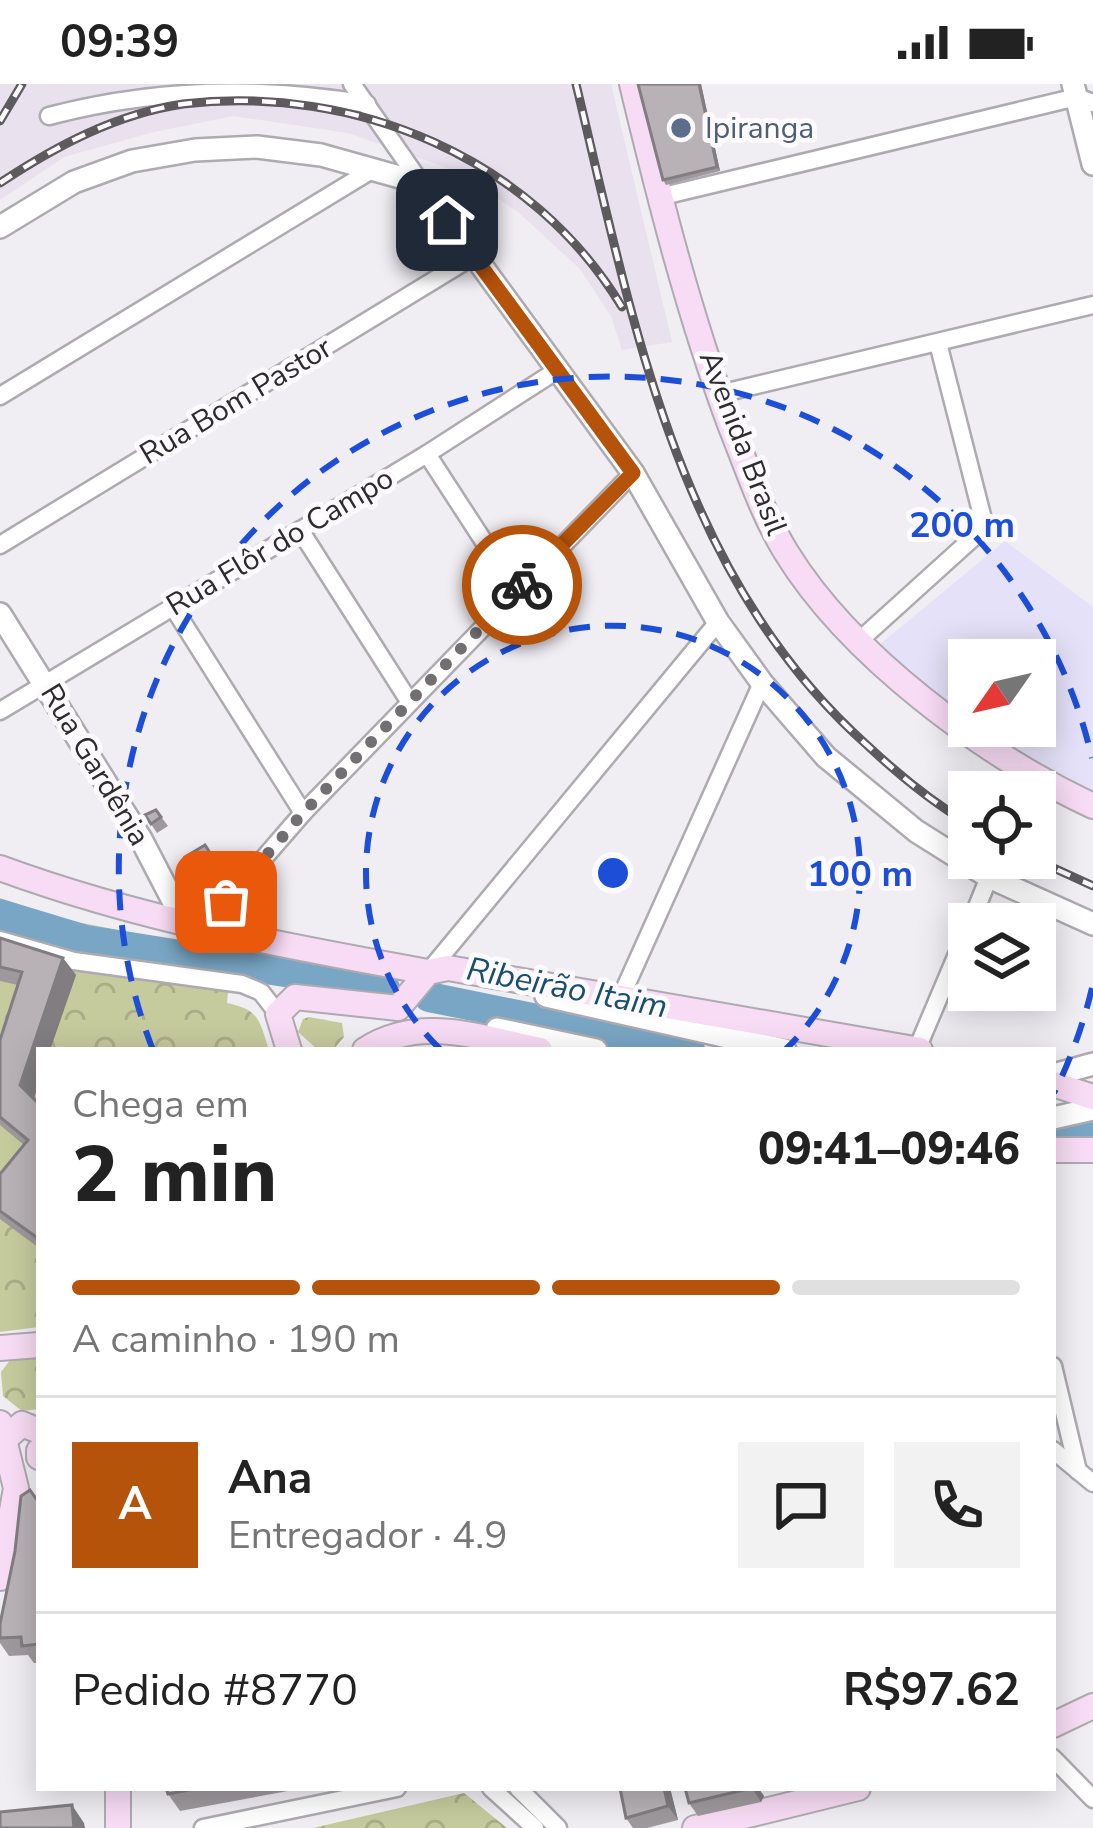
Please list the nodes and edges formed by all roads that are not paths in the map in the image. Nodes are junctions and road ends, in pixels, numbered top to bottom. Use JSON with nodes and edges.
{"nodes":[{"id":1,"x":352,"y":84,"type":"edge"},
{"id":2,"x":632,"y":84,"type":"edge"},
{"id":3,"x":201,"y":87,"type":"edge"},
{"id":4,"x":1081,"y":95,"type":"edge"},
{"id":5,"x":367,"y":104,"type":"junction"},
{"id":6,"x":49,"y":116,"type":"dead end"},
{"id":7,"x":1093,"y":164,"type":"edge"},
{"id":8,"x":375,"y":168,"type":"junction"},
{"id":9,"x":421,"y":183,"type":"junction"},
{"id":10,"x":659,"y":197,"type":"junction"},
{"id":11,"x":0,"y":227,"type":"edge"},
{"id":12,"x":472,"y":257,"type":"junction"},
{"id":13,"x":1093,"y":305,"type":"edge"},
{"id":14,"x":938,"y":343,"type":"junction"},
{"id":15,"x":559,"y":369,"type":"junction"},
{"id":16,"x":719,"y":394,"type":"junction"},
{"id":17,"x":0,"y":396,"type":"edge"},
{"id":18,"x":428,"y":454,"type":"junction"},
{"id":19,"x":633,"y":473,"type":"junction"},
{"id":20,"x":300,"y":530,"type":"junction"},
{"id":21,"x":0,"y":545,"type":"edge"},
{"id":22,"x":516,"y":591,"type":"junction"},
{"id":23,"x":173,"y":607,"type":"junction"},
{"id":24,"x":0,"y":614,"type":"edge"},
{"id":25,"x":718,"y":622,"type":"junction"},
{"id":26,"x":860,"y":640,"type":"junction"},
{"id":27,"x":46,"y":683,"type":"junction"},
{"id":28,"x":762,"y":683,"type":"junction"},
{"id":29,"x":409,"y":701,"type":"junction"},
{"id":30,"x":0,"y":712,"type":"edge"},
{"id":31,"x":1093,"y":806,"type":"edge"},
{"id":32,"x":303,"y":813,"type":"junction"},
{"id":33,"x":948,"y":851,"type":"edge"},
{"id":34,"x":0,"y":868,"type":"edge"},
{"id":35,"x":993,"y":879,"type":"edge"},
{"id":36,"x":193,"y":924,"type":"junction"},
{"id":37,"x":1093,"y":924,"type":"edge"},
{"id":38,"x":0,"y":940,"type":"edge"},
{"id":39,"x":948,"y":978,"type":"edge"},
{"id":40,"x":422,"y":980,"type":"junction"},
{"id":41,"x":620,"y":999,"type":"junction"},
{"id":42,"x":278,"y":1014,"type":"junction"},
{"id":43,"x":404,"y":1031,"type":"junction"},
{"id":44,"x":289,"y":1047,"type":"edge"},
{"id":45,"x":370,"y":1047,"type":"edge"},
{"id":46,"x":526,"y":1047,"type":"edge"},
{"id":47,"x":581,"y":1047,"type":"edge"},
{"id":48,"x":768,"y":1047,"type":"edge"},
{"id":49,"x":901,"y":1047,"type":"edge"},
{"id":50,"x":920,"y":1047,"type":"edge"},
{"id":51,"x":1093,"y":1064,"type":"edge"},
{"id":52,"x":1056,"y":1078,"type":"edge"},
{"id":53,"x":1056,"y":1080,"type":"edge"},
{"id":54,"x":1093,"y":1097,"type":"edge"},
{"id":55,"x":1093,"y":1108,"type":"edge"},
{"id":56,"x":1056,"y":1117,"type":"edge"},
{"id":57,"x":1056,"y":1150,"type":"edge"},
{"id":58,"x":1093,"y":1150,"type":"edge"},
{"id":59,"x":36,"y":1345,"type":"edge"},
{"id":60,"x":0,"y":1348,"type":"edge"},
{"id":61,"x":1056,"y":1376,"type":"edge"},
{"id":62,"x":2,"y":1428,"type":"edge"},
{"id":63,"x":36,"y":1430,"type":"edge"},
{"id":64,"x":1056,"y":1452,"type":"edge"},
{"id":65,"x":1088,"y":1478,"type":"edge"},
{"id":66,"x":0,"y":1578,"type":"edge"},
{"id":67,"x":1093,"y":1706,"type":"edge"},
{"id":68,"x":1056,"y":1724,"type":"edge"},
{"id":69,"x":1056,"y":1761,"type":"edge"},
{"id":70,"x":118,"y":1791,"type":"edge"},
{"id":71,"x":383,"y":1791,"type":"edge"},
{"id":72,"x":494,"y":1791,"type":"edge"},
{"id":73,"x":521,"y":1791,"type":"edge"},
{"id":74,"x":829,"y":1791,"type":"edge"},
{"id":75,"x":790,"y":1795,"type":"edge"},
{"id":76,"x":1093,"y":1799,"type":"edge"},
{"id":77,"x":118,"y":1828,"type":"edge"},
{"id":78,"x":203,"y":1828,"type":"edge"},
{"id":79,"x":535,"y":1828,"type":"edge"},
{"id":80,"x":558,"y":1828,"type":"edge"},
{"id":81,"x":695,"y":1828,"type":"edge"}],
"edges":[{"from":1,"to":5,"type":"street"},
{"from":2,"to":10,"type":"main road","name":"Avenida Brasil"},
{"from":3,"to":5,"type":"street"},
{"from":3,"to":6,"type":"street"},
{"from":4,"to":7,"type":"street"},
{"from":4,"to":10,"type":"street"},
{"from":5,"to":9,"type":"street"},
{"from":8,"to":9,"type":"street"},
{"from":8,"to":11,"type":"street"},
{"from":8,"to":17,"type":"street"},
{"from":9,"to":12,"type":"street"},
{"from":10,"to":16,"type":"main road","name":"Avenida Brasil"},
{"from":12,"to":15,"type":"street"},
{"from":12,"to":21,"type":"street","name":"Rua Bom Pastor"},
{"from":13,"to":14,"type":"street"},
{"from":14,"to":16,"type":"street"},
{"from":14,"to":26,"type":"street"},
{"from":15,"to":18,"type":"street","name":"Rua Flôr do Campo"},
{"from":15,"to":19,"type":"street"},
{"from":16,"to":26,"type":"main road","name":"Avenida Brasil"},
{"from":18,"to":20,"type":"street","name":"Rua Flôr do Campo"},
{"from":18,"to":22,"type":"street"},
{"from":19,"to":22,"type":"street"},
{"from":19,"to":25,"type":"street"},
{"from":20,"to":23,"type":"street","name":"Rua Flôr do Campo"},
{"from":20,"to":29,"type":"street"},
{"from":22,"to":29,"type":"street"},
{"from":23,"to":27,"type":"street","name":"Rua Flôr do Campo"},
{"from":23,"to":32,"type":"street"},
{"from":24,"to":27,"type":"street","name":"Rua Gardênia"},
{"from":25,"to":28,"type":"street"},
{"from":25,"to":40,"type":"street"},
{"from":26,"to":31,"type":"main road","name":"Avenida Brasil"},
{"from":27,"to":30,"type":"street","name":"Rua Flôr do Campo"},
{"from":27,"to":36,"type":"street","name":"Rua Gardênia"},
{"from":28,"to":33,"type":"street"},
{"from":28,"to":41,"type":"street"},
{"from":29,"to":32,"type":"street"},
{"from":32,"to":36,"type":"street"},
{"from":34,"to":36,"type":"main road"},
{"from":35,"to":37,"type":"street"},
{"from":36,"to":40,"type":"main road"},
{"from":38,"to":42,"type":"street"},
{"from":39,"to":50,"type":"street"},
{"from":40,"to":41,"type":"main road"},
{"from":40,"to":42,"type":"main road"},
{"from":40,"to":48,"type":"street"},
{"from":41,"to":49,"type":"main road"},
{"from":42,"to":44,"type":"main road"},
{"from":43,"to":45,"type":"main road"},
{"from":43,"to":46,"type":"main road"},
{"from":43,"to":47,"type":"street"},
{"from":51,"to":52,"type":"street"},
{"from":53,"to":54,"type":"main road"},
{"from":55,"to":56,"type":"street"},
{"from":57,"to":58,"type":"main road"},
{"from":59,"to":60,"type":"main road"},
{"from":61,"to":65,"type":"street"},
{"from":62,"to":63,"type":"main road"},
{"from":62,"to":66,"type":"main road"},
{"from":64,"to":65,"type":"street"},
{"from":67,"to":68,"type":"main road"},
{"from":69,"to":76,"type":"street"},
{"from":70,"to":77,"type":"main road"},
{"from":71,"to":78,"type":"street"},
{"from":72,"to":79,"type":"street"},
{"from":73,"to":80,"type":"street"},
{"from":74,"to":75,"type":"main road"},
{"from":75,"to":81,"type":"main road"}]}
